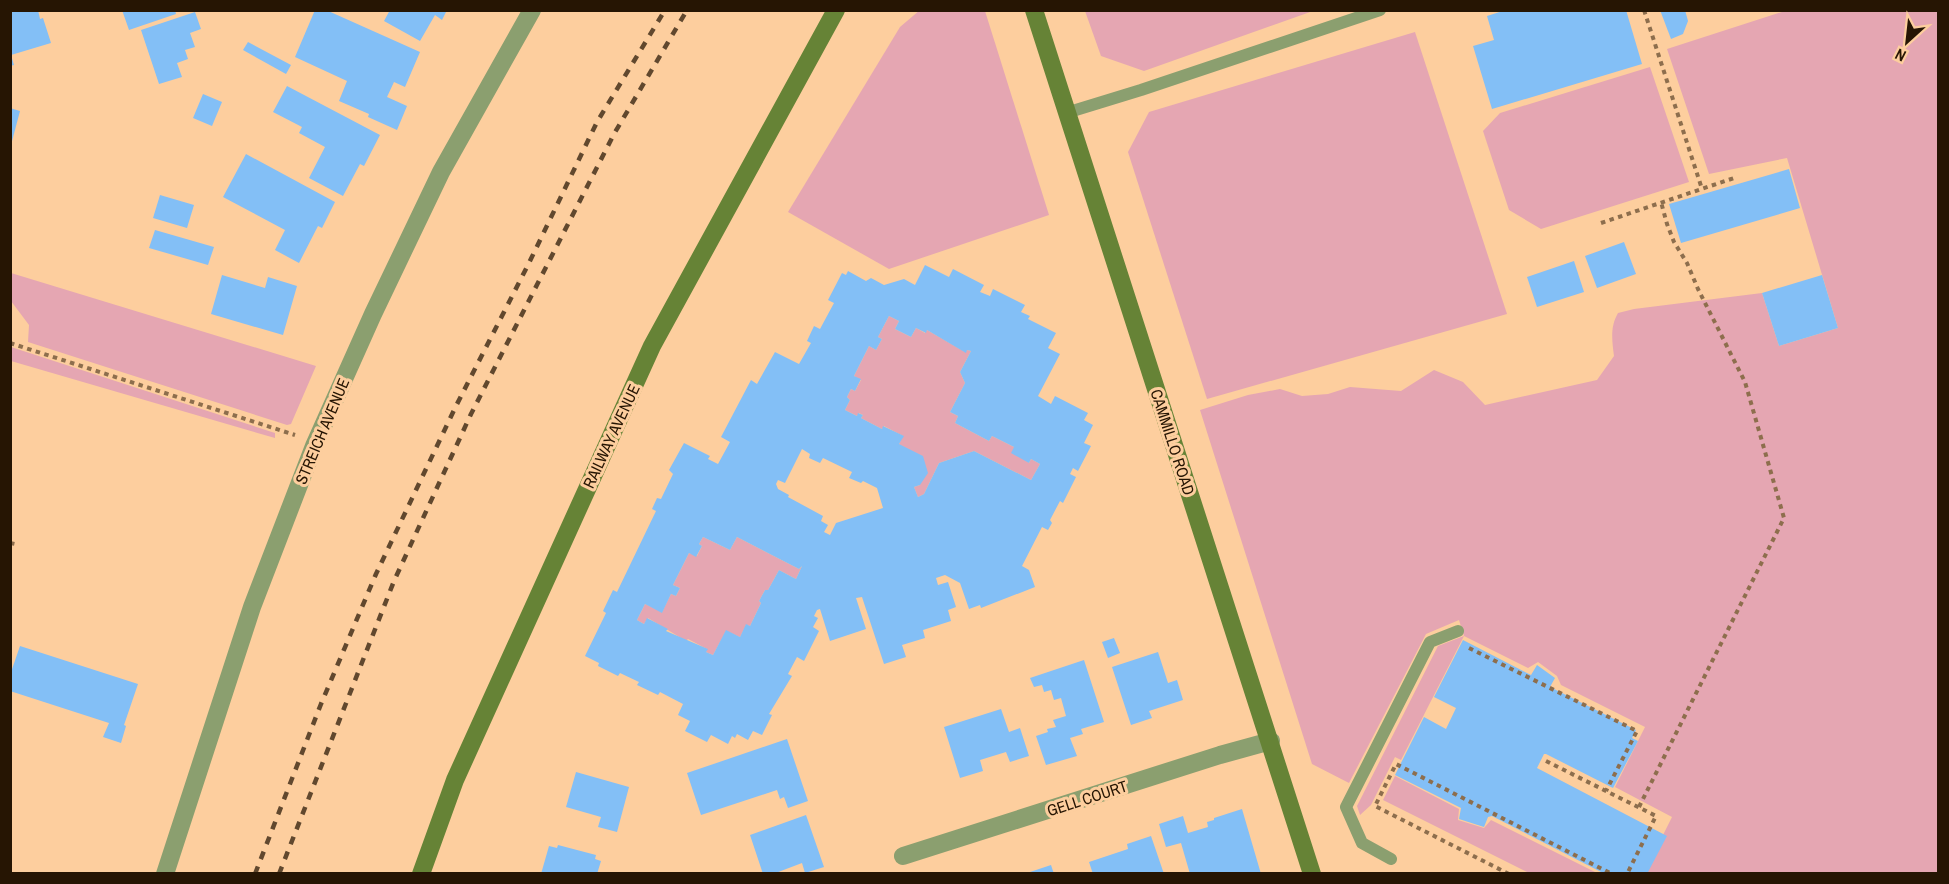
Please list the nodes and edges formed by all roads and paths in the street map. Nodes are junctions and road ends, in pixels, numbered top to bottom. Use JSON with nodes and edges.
{"nodes":[{"id":1,"x":532,"y":10,"type":"edge"},
{"id":2,"x":1034,"y":10,"type":"edge"},
{"id":3,"x":1380,"y":10,"type":"edge"},
{"id":4,"x":1644,"y":10,"type":"edge"},
{"id":5,"x":836,"y":12,"type":"edge"},
{"id":6,"x":1066,"y":113,"type":"junction"},
{"id":7,"x":1737,"y":177,"type":"dead end"},
{"id":8,"x":1702,"y":189,"type":"junction"},
{"id":9,"x":1661,"y":202,"type":"junction"},
{"id":10,"x":1601,"y":224,"type":"dead end"},
{"id":11,"x":10,"y":343,"type":"edge"},
{"id":12,"x":296,"y":436,"type":"dead end"},
{"id":13,"x":1458,"y":631,"type":"dead end"},
{"id":14,"x":1464,"y":645,"type":"dead end"},
{"id":15,"x":1271,"y":741,"type":"junction"},
{"id":16,"x":1546,"y":761,"type":"dead end"},
{"id":17,"x":1606,"y":791,"type":"junction"},
{"id":18,"x":1639,"y":807,"type":"junction"},
{"id":19,"x":903,"y":856,"type":"dead end"},
{"id":20,"x":1391,"y":859,"type":"dead end"},
{"id":21,"x":165,"y":873,"type":"edge"},
{"id":22,"x":421,"y":873,"type":"edge"},
{"id":23,"x":1312,"y":873,"type":"edge"},
{"id":24,"x":1509,"y":873,"type":"edge"},
{"id":25,"x":1612,"y":873,"type":"edge"},
{"id":26,"x":1627,"y":873,"type":"edge"}],
"edges":[{"from":1,"to":21,"type":"street","name":"STREICH AVENUE"},
{"from":2,"to":6,"type":"main road","name":"CAMMILLO ROAD"},
{"from":3,"to":6,"type":"lane"},
{"from":4,"to":8,"type":"path"},
{"from":5,"to":22,"type":"main road","name":"RAILWAY AVENUE"},
{"from":6,"to":15,"type":"main road","name":"CAMMILLO ROAD"},
{"from":7,"to":8,"type":"path"},
{"from":8,"to":9,"type":"path"},
{"from":9,"to":10,"type":"path"},
{"from":9,"to":18,"type":"path"},
{"from":11,"to":12,"type":"path"},
{"from":13,"to":20,"type":"lane"},
{"from":14,"to":17,"type":"path"},
{"from":15,"to":19,"type":"street","name":"GELL COURT"},
{"from":15,"to":23,"type":"main road","name":"CAMMILLO ROAD"},
{"from":16,"to":17,"type":"path"},
{"from":17,"to":18,"type":"path"},
{"from":18,"to":26,"type":"path"},
{"from":24,"to":25,"type":"path"}]}
